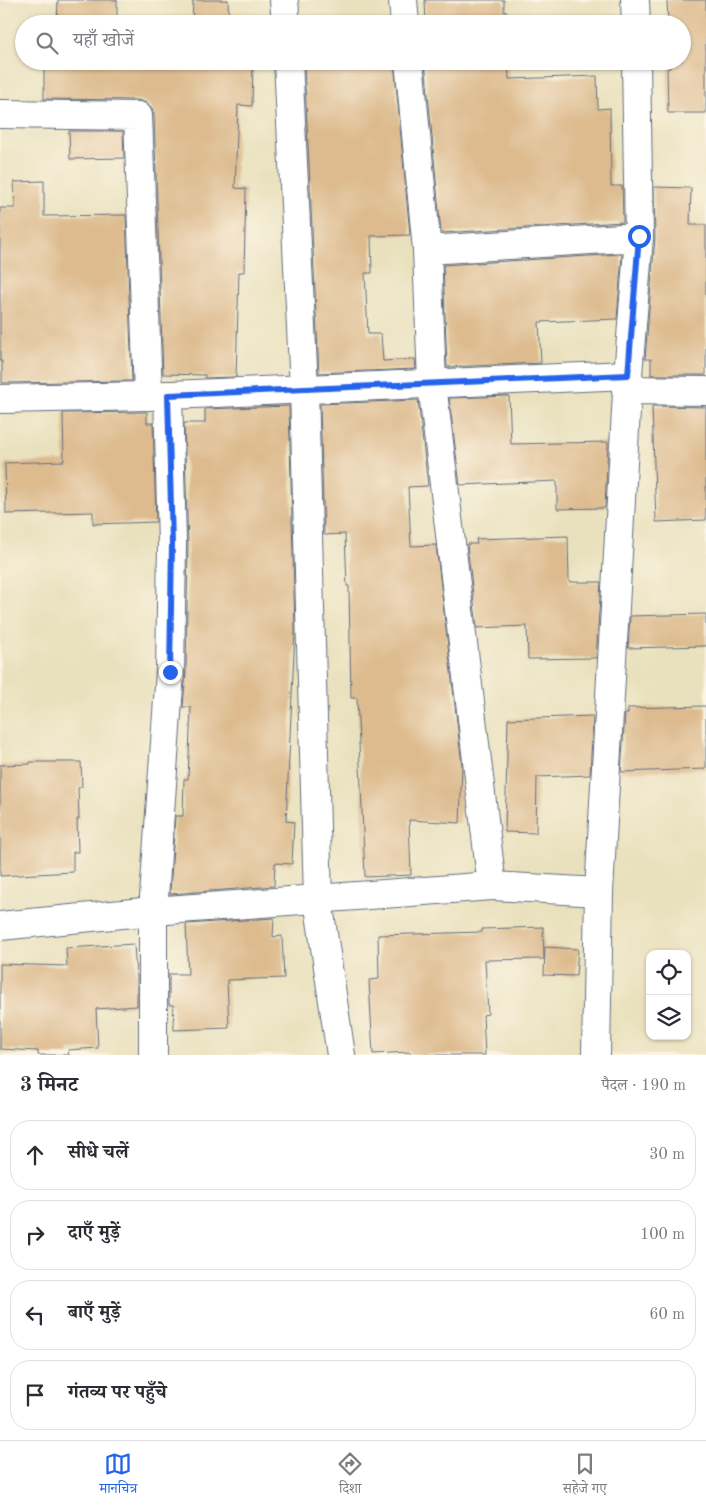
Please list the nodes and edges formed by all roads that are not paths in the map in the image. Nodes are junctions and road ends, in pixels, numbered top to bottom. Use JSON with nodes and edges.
{"nodes":[{"id":1,"x":284,"y":0,"type":"edge"},
{"id":2,"x":403,"y":0,"type":"edge"},
{"id":3,"x":635,"y":0,"type":"edge"},
{"id":4,"x":285,"y":15,"type":"edge"},
{"id":5,"x":405,"y":15,"type":"edge"},
{"id":6,"x":636,"y":15,"type":"edge"},
{"id":7,"x":288,"y":70,"type":"edge"},
{"id":8,"x":410,"y":70,"type":"edge"},
{"id":9,"x":636,"y":70,"type":"edge"},
{"id":10,"x":0,"y":114,"type":"edge"},
{"id":11,"x":639,"y":236,"type":"junction"},
{"id":12,"x":427,"y":250,"type":"junction"},
{"id":13,"x":627,"y":383,"type":"junction"},
{"id":14,"x":432,"y":384,"type":"junction"},
{"id":15,"x":304,"y":389,"type":"junction"},
{"id":16,"x":706,"y":392,"type":"edge"},
{"id":17,"x":158,"y":396,"type":"junction"},
{"id":18,"x":0,"y":399,"type":"edge"},
{"id":19,"x":492,"y":886,"type":"junction"},
{"id":20,"x":599,"y":892,"type":"junction"},
{"id":21,"x":318,"y":900,"type":"junction"},
{"id":22,"x":153,"y":911,"type":"junction"},
{"id":23,"x":0,"y":926,"type":"edge"},
{"id":24,"x":153,"y":1055,"type":"edge"},
{"id":25,"x":341,"y":1055,"type":"edge"},
{"id":26,"x":596,"y":1055,"type":"edge"}],
"edges":[{"from":1,"to":4,"type":"street"},
{"from":2,"to":5,"type":"street"},
{"from":3,"to":6,"type":"street"},
{"from":7,"to":15,"type":"street"},
{"from":8,"to":12,"type":"street"},
{"from":9,"to":11,"type":"street"},
{"from":10,"to":17,"type":"street"},
{"from":11,"to":12,"type":"street"},
{"from":11,"to":13,"type":"street"},
{"from":12,"to":14,"type":"street"},
{"from":13,"to":14,"type":"street"},
{"from":13,"to":16,"type":"street"},
{"from":13,"to":20,"type":"street"},
{"from":14,"to":15,"type":"street"},
{"from":14,"to":19,"type":"street"},
{"from":15,"to":17,"type":"street"},
{"from":15,"to":21,"type":"street"},
{"from":17,"to":18,"type":"street"},
{"from":17,"to":22,"type":"street"},
{"from":19,"to":20,"type":"street"},
{"from":19,"to":21,"type":"street"},
{"from":20,"to":26,"type":"street"},
{"from":21,"to":22,"type":"street"},
{"from":21,"to":25,"type":"street"},
{"from":22,"to":23,"type":"street"},
{"from":22,"to":24,"type":"street"}]}
